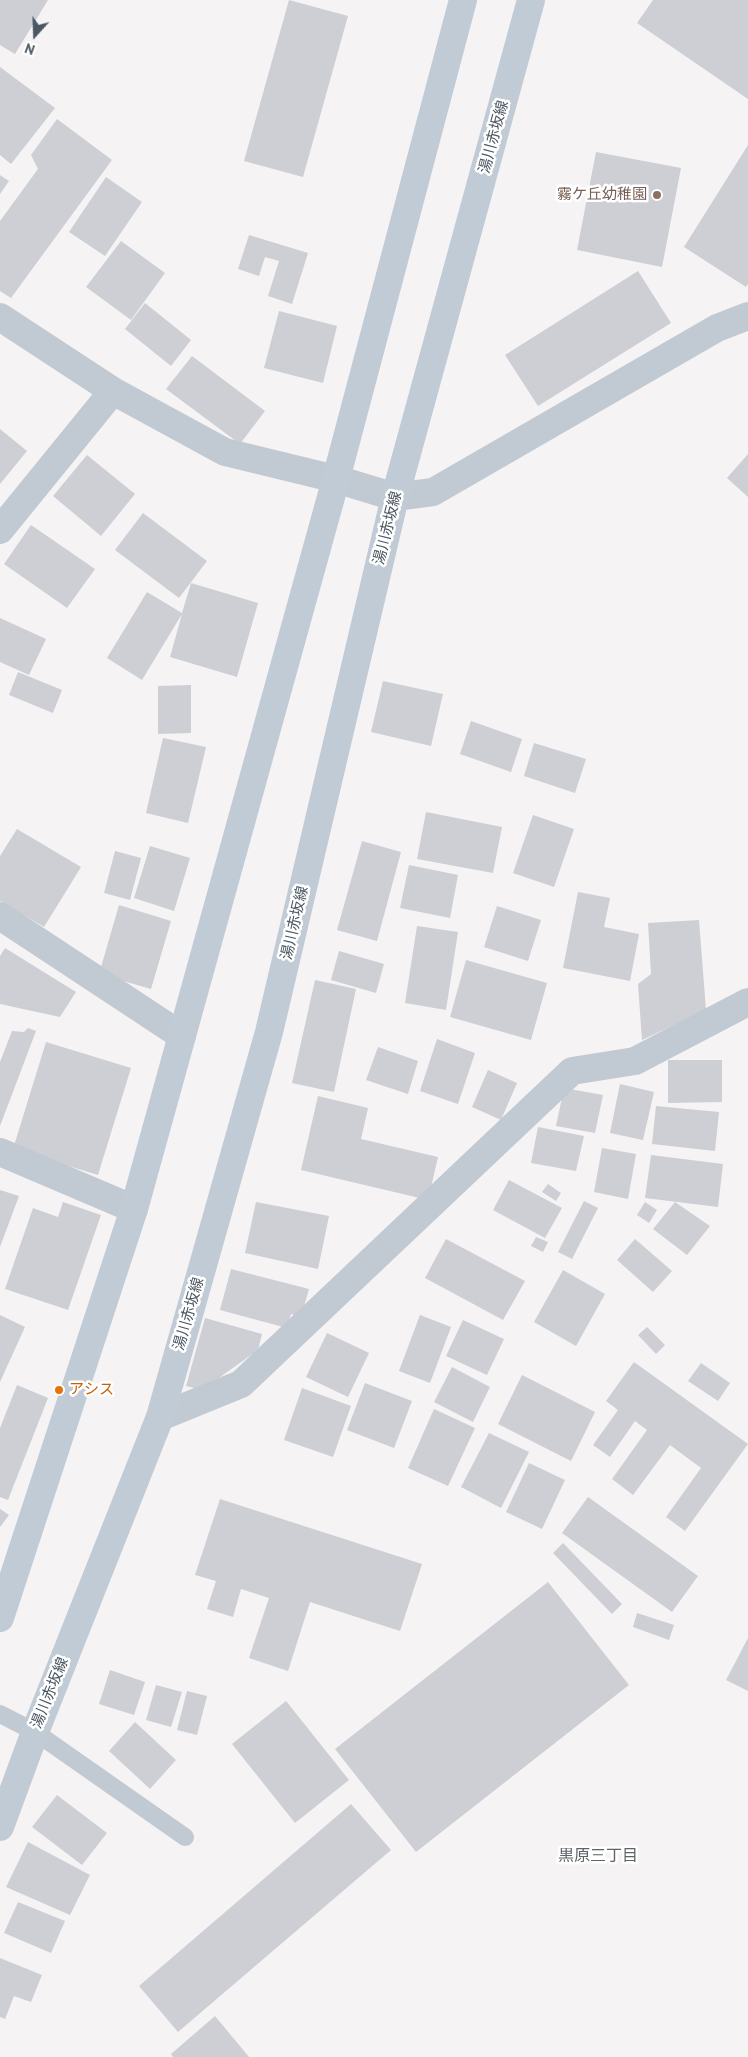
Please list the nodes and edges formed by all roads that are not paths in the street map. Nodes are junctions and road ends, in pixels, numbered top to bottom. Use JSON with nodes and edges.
{"nodes":[{"id":1,"x":463,"y":0,"type":"edge"},
{"id":2,"x":531,"y":0,"type":"edge"},
{"id":3,"x":748,"y":316,"type":"edge"},
{"id":4,"x":0,"y":317,"type":"edge"},
{"id":5,"x":112,"y":391,"type":"junction"},
{"id":6,"x":336,"y":479,"type":"junction"},
{"id":7,"x":395,"y":497,"type":"junction"},
{"id":8,"x":0,"y":530,"type":"edge"},
{"id":9,"x":0,"y":916,"type":"edge"},
{"id":10,"x":748,"y":1002,"type":"edge"},
{"id":11,"x":182,"y":1036,"type":"junction"},
{"id":12,"x":0,"y":1152,"type":"edge"},
{"id":13,"x":134,"y":1210,"type":"junction"},
{"id":14,"x":160,"y":1417,"type":"junction"},
{"id":15,"x":2,"y":1606,"type":"edge"},
{"id":16,"x":0,"y":1714,"type":"edge"},
{"id":17,"x":35,"y":1732,"type":"junction"},
{"id":18,"x":0,"y":1827,"type":"edge"},
{"id":19,"x":185,"y":1836,"type":"dead end"}],
"edges":[{"from":1,"to":6,"type":"main road"},
{"from":2,"to":7,"type":"main road","name":"湯川赤坂線"},
{"from":3,"to":7,"type":"street"},
{"from":4,"to":5,"type":"street"},
{"from":5,"to":6,"type":"street"},
{"from":5,"to":8,"type":"street"},
{"from":6,"to":7,"type":"street"},
{"from":6,"to":11,"type":"main road"},
{"from":7,"to":14,"type":"main road","name":"湯川赤坂線"},
{"from":9,"to":11,"type":"street"},
{"from":10,"to":14,"type":"street"},
{"from":11,"to":13,"type":"main road"},
{"from":12,"to":13,"type":"street"},
{"from":13,"to":15,"type":"main road"},
{"from":14,"to":17,"type":"main road","name":"湯川赤坂線"},
{"from":16,"to":17,"type":"lane"},
{"from":17,"to":18,"type":"main road","name":"湯川赤坂線"},
{"from":17,"to":19,"type":"lane"}]}
